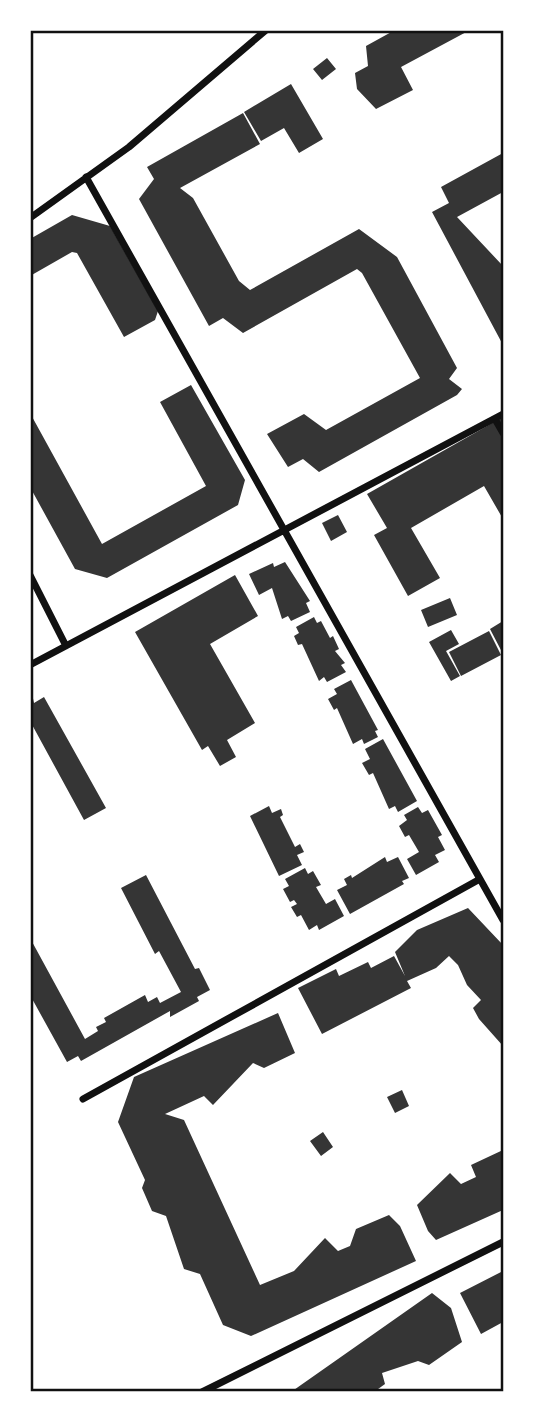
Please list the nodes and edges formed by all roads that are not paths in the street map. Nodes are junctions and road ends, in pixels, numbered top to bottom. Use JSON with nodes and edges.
{"nodes":[{"id":1,"x":266,"y":30,"type":"edge"},
{"id":2,"x":86,"y":177,"type":"junction"},
{"id":3,"x":30,"y":218,"type":"edge"},
{"id":4,"x":503,"y":414,"type":"edge"},
{"id":5,"x":495,"y":419,"type":"junction"},
{"id":6,"x":503,"y":433,"type":"edge"},
{"id":7,"x":282,"y":531,"type":"junction"},
{"id":8,"x":30,"y":575,"type":"edge"},
{"id":9,"x":66,"y":646,"type":"junction"},
{"id":10,"x":30,"y":665,"type":"edge"},
{"id":11,"x":480,"y":879,"type":"junction"},
{"id":12,"x":503,"y":920,"type":"edge"},
{"id":13,"x":83,"y":1099,"type":"dead end"},
{"id":14,"x":503,"y":1242,"type":"edge"},
{"id":15,"x":202,"y":1392,"type":"edge"}],
"edges":[{"from":1,"to":2,"type":"street"},
{"from":2,"to":3,"type":"street"},
{"from":2,"to":7,"type":"street"},
{"from":4,"to":5,"type":"street"},
{"from":5,"to":6,"type":"street"},
{"from":5,"to":7,"type":"street"},
{"from":7,"to":9,"type":"street"},
{"from":7,"to":11,"type":"street"},
{"from":8,"to":9,"type":"street"},
{"from":9,"to":10,"type":"street"},
{"from":11,"to":12,"type":"street"},
{"from":11,"to":13,"type":"street"},
{"from":14,"to":15,"type":"street"}]}
